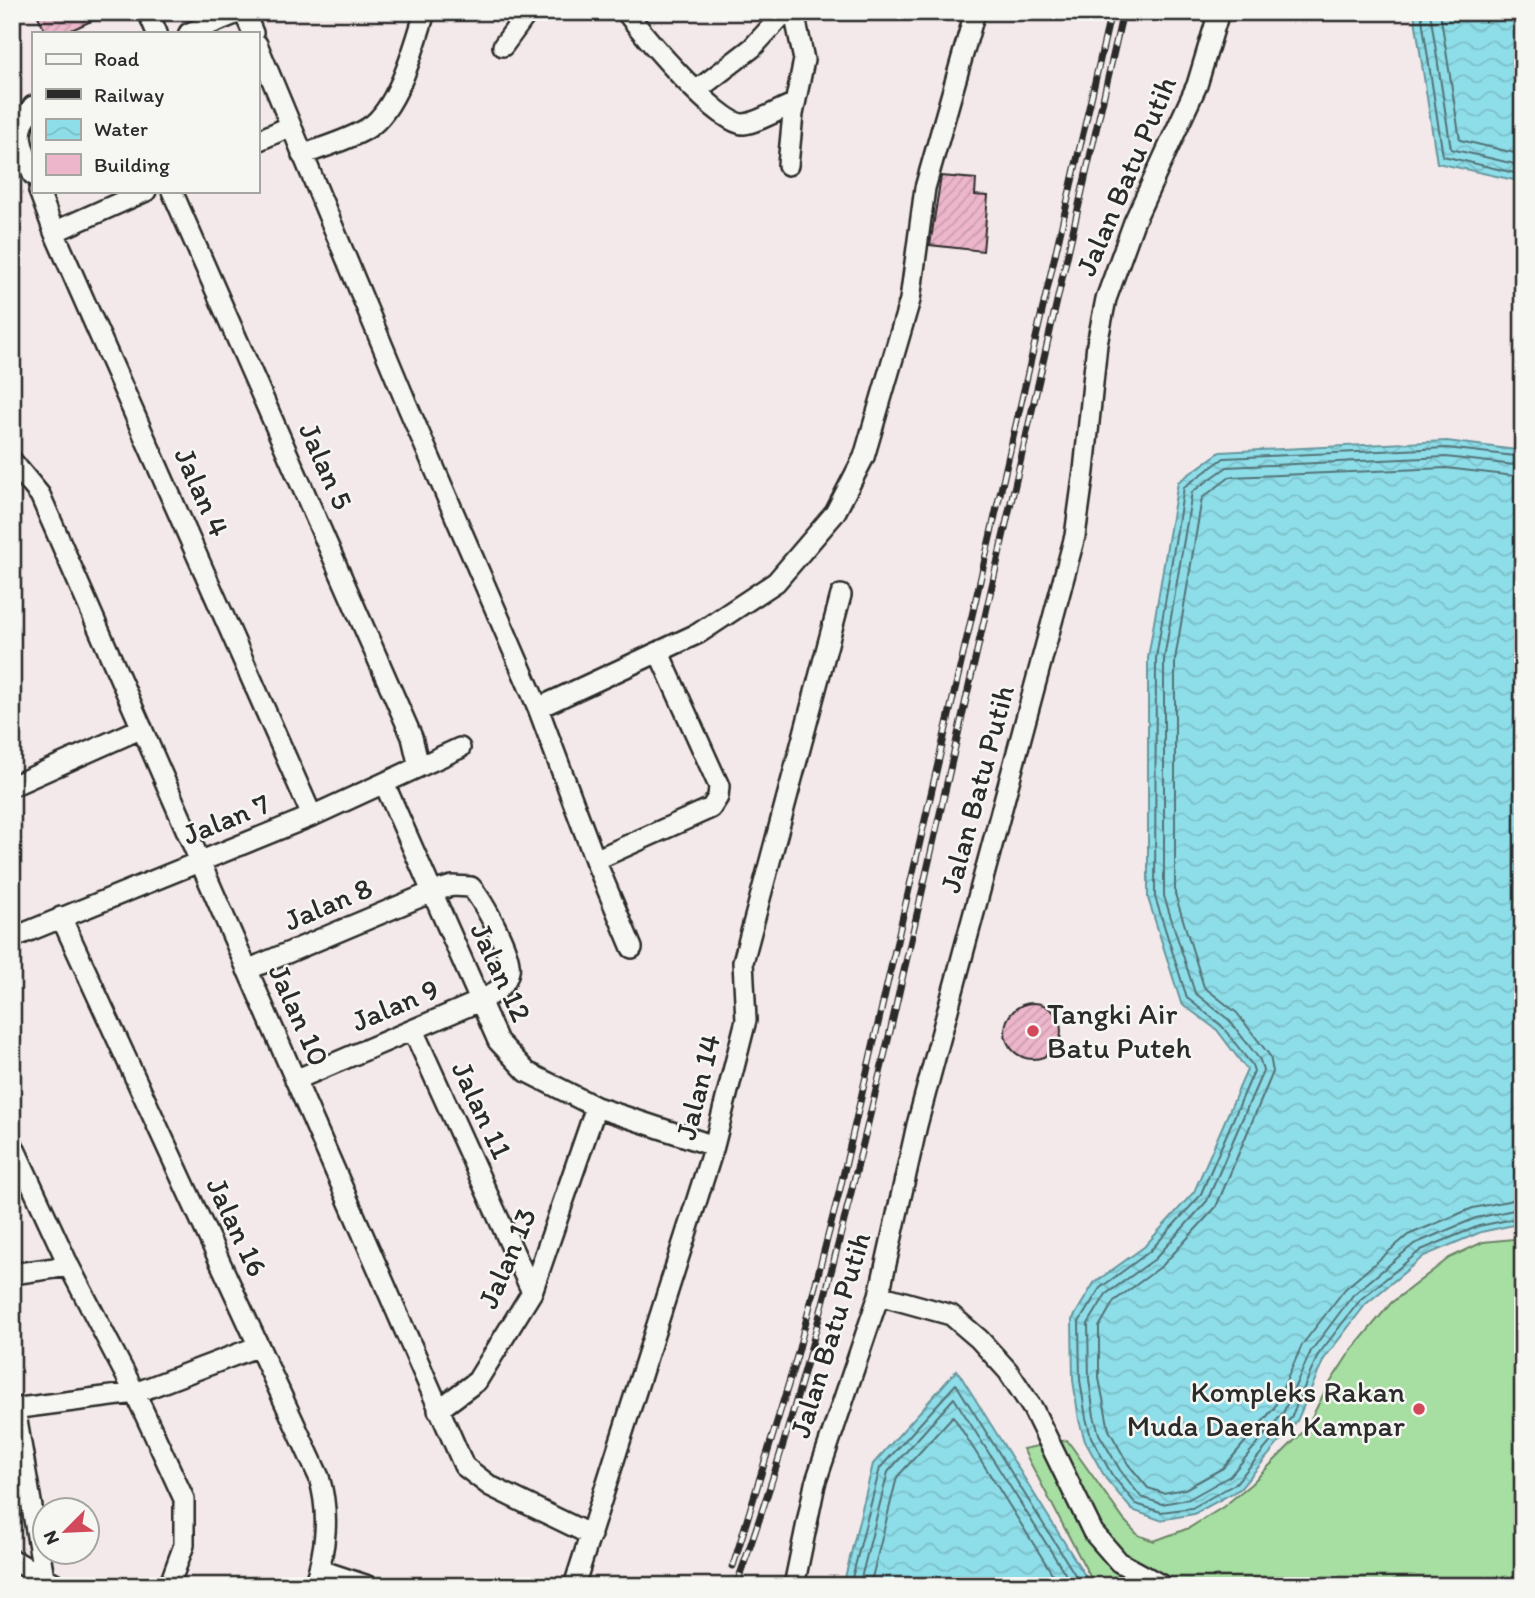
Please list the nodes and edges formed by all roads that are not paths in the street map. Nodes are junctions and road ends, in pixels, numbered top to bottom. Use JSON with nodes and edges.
{"nodes":[{"id":1,"x":148,"y":12,"type":"edge"},
{"id":2,"x":242,"y":12,"type":"edge"},
{"id":3,"x":425,"y":12,"type":"edge"},
{"id":4,"x":528,"y":12,"type":"edge"},
{"id":5,"x":626,"y":12,"type":"edge"},
{"id":6,"x":785,"y":12,"type":"edge"},
{"id":7,"x":794,"y":12,"type":"edge"},
{"id":8,"x":975,"y":12,"type":"edge"},
{"id":9,"x":1219,"y":12,"type":"edge"},
{"id":10,"x":157,"y":32,"type":"edge"},
{"id":11,"x":192,"y":32,"type":"edge"},
{"id":12,"x":252,"y":32,"type":"edge"},
{"id":13,"x":503,"y":47,"type":"dead end"},
{"id":14,"x":259,"y":49,"type":"edge"},
{"id":15,"x":696,"y":91,"type":"junction"},
{"id":16,"x":795,"y":103,"type":"junction"},
{"id":17,"x":32,"y":107,"type":"edge"},
{"id":18,"x":291,"y":126,"type":"junction"},
{"id":19,"x":259,"y":140,"type":"edge"},
{"id":20,"x":302,"y":155,"type":"junction"},
{"id":21,"x":788,"y":165,"type":"dead end"},
{"id":22,"x":32,"y":171,"type":"edge"},
{"id":23,"x":39,"y":192,"type":"edge"},
{"id":24,"x":144,"y":192,"type":"edge"},
{"id":25,"x":173,"y":192,"type":"edge"},
{"id":26,"x":54,"y":232,"type":"junction"},
{"id":27,"x":12,"y":461,"type":"edge"},
{"id":28,"x":841,"y":595,"type":"dead end"},
{"id":29,"x":659,"y":653,"type":"junction"},
{"id":30,"x":538,"y":708,"type":"junction"},
{"id":31,"x":142,"y":728,"type":"junction"},
{"id":32,"x":460,"y":748,"type":"dead end"},
{"id":33,"x":419,"y":767,"type":"junction"},
{"id":34,"x":15,"y":778,"type":"edge"},
{"id":35,"x":384,"y":783,"type":"junction"},
{"id":36,"x":312,"y":816,"type":"junction"},
{"id":37,"x":595,"y":860,"type":"junction"},
{"id":38,"x":200,"y":862,"type":"junction"},
{"id":39,"x":432,"y":891,"type":"junction"},
{"id":40,"x":61,"y":917,"type":"junction"},
{"id":41,"x":12,"y":938,"type":"edge"},
{"id":42,"x":632,"y":948,"type":"dead end"},
{"id":43,"x":247,"y":970,"type":"junction"},
{"id":44,"x":480,"y":1001,"type":"junction"},
{"id":45,"x":413,"y":1030,"type":"junction"},
{"id":46,"x":295,"y":1080,"type":"junction"},
{"id":47,"x":596,"y":1107,"type":"junction"},
{"id":48,"x":12,"y":1143,"type":"edge"},
{"id":49,"x":714,"y":1146,"type":"junction"},
{"id":50,"x":69,"y":1266,"type":"junction"},
{"id":51,"x":12,"y":1274,"type":"edge"},
{"id":52,"x":532,"y":1292,"type":"junction"},
{"id":53,"x":879,"y":1295,"type":"junction"},
{"id":54,"x":259,"y":1346,"type":"junction"},
{"id":55,"x":135,"y":1393,"type":"junction"},
{"id":56,"x":14,"y":1409,"type":"edge"},
{"id":57,"x":438,"y":1410,"type":"junction"},
{"id":58,"x":591,"y":1535,"type":"junction"},
{"id":59,"x":15,"y":1561,"type":"dead end"},
{"id":60,"x":317,"y":1578,"type":"edge"},
{"id":61,"x":52,"y":1581,"type":"edge"},
{"id":62,"x":169,"y":1586,"type":"edge"},
{"id":63,"x":368,"y":1586,"type":"edge"},
{"id":64,"x":574,"y":1586,"type":"edge"},
{"id":65,"x":794,"y":1586,"type":"edge"},
{"id":66,"x":1163,"y":1586,"type":"edge"}],
"edges":[{"from":1,"to":10,"type":"street"},
{"from":2,"to":11,"type":"street"},
{"from":2,"to":12,"type":"street"},
{"from":3,"to":20,"type":"street"},
{"from":4,"to":13,"type":"street"},
{"from":5,"to":15,"type":"street"},
{"from":6,"to":15,"type":"street"},
{"from":7,"to":16,"type":"street"},
{"from":8,"to":29,"type":"street"},
{"from":9,"to":53,"type":"street","name":"Jalan Batu Putih"},
{"from":14,"to":18,"type":"street"},
{"from":15,"to":16,"type":"street"},
{"from":16,"to":21,"type":"street"},
{"from":17,"to":22,"type":"street"},
{"from":18,"to":19,"type":"street"},
{"from":18,"to":20,"type":"street"},
{"from":20,"to":30,"type":"street"},
{"from":23,"to":26,"type":"street","name":"Jalan 4"},
{"from":24,"to":26,"type":"street"},
{"from":25,"to":33,"type":"street","name":"Jalan 5"},
{"from":26,"to":36,"type":"street","name":"Jalan 4"},
{"from":27,"to":31,"type":"street","name":"Jalan 10"},
{"from":28,"to":49,"type":"street","name":"Jalan 14"},
{"from":29,"to":30,"type":"street"},
{"from":29,"to":37,"type":"street"},
{"from":30,"to":37,"type":"street"},
{"from":31,"to":34,"type":"street"},
{"from":31,"to":38,"type":"street","name":"Jalan 10"},
{"from":32,"to":33,"type":"street","name":"Jalan 7"},
{"from":33,"to":35,"type":"street","name":"Jalan 7"},
{"from":35,"to":36,"type":"street","name":"Jalan 7"},
{"from":35,"to":39,"type":"street","name":"Jalan 12"},
{"from":36,"to":38,"type":"street","name":"Jalan 7"},
{"from":37,"to":42,"type":"street"},
{"from":38,"to":40,"type":"street","name":"Jalan 7"},
{"from":38,"to":43,"type":"street","name":"Jalan 10"},
{"from":39,"to":43,"type":"street","name":"Jalan 8"},
{"from":39,"to":44,"type":"street","name":"Jalan 12"},
{"from":39,"to":44,"type":"street","name":"Jalan 8"},
{"from":40,"to":41,"type":"street","name":"Jalan 7"},
{"from":40,"to":54,"type":"street","name":"Jalan 16"},
{"from":43,"to":46,"type":"street","name":"Jalan 10"},
{"from":44,"to":45,"type":"street","name":"Jalan 9"},
{"from":44,"to":47,"type":"street","name":"Jalan 12"},
{"from":45,"to":46,"type":"street","name":"Jalan 9"},
{"from":45,"to":52,"type":"street","name":"Jalan 11"},
{"from":46,"to":57,"type":"street","name":"Jalan 10"},
{"from":47,"to":49,"type":"street","name":"Jalan 12"},
{"from":47,"to":52,"type":"street","name":"Jalan 13"},
{"from":48,"to":50,"type":"street"},
{"from":49,"to":58,"type":"street","name":"Jalan 14"},
{"from":50,"to":51,"type":"street"},
{"from":50,"to":55,"type":"street"},
{"from":52,"to":57,"type":"street","name":"Jalan 13"},
{"from":53,"to":65,"type":"street","name":"Jalan Batu Putih"},
{"from":53,"to":66,"type":"street"},
{"from":54,"to":55,"type":"street"},
{"from":54,"to":60,"type":"street","name":"Jalan 16"},
{"from":55,"to":56,"type":"street"},
{"from":55,"to":62,"type":"street"},
{"from":56,"to":61,"type":"street"},
{"from":57,"to":58,"type":"street","name":"Jalan 10"},
{"from":58,"to":64,"type":"street","name":"Jalan 14"},
{"from":59,"to":61,"type":"street"},
{"from":60,"to":63,"type":"street","name":"Jalan 16"}]}
